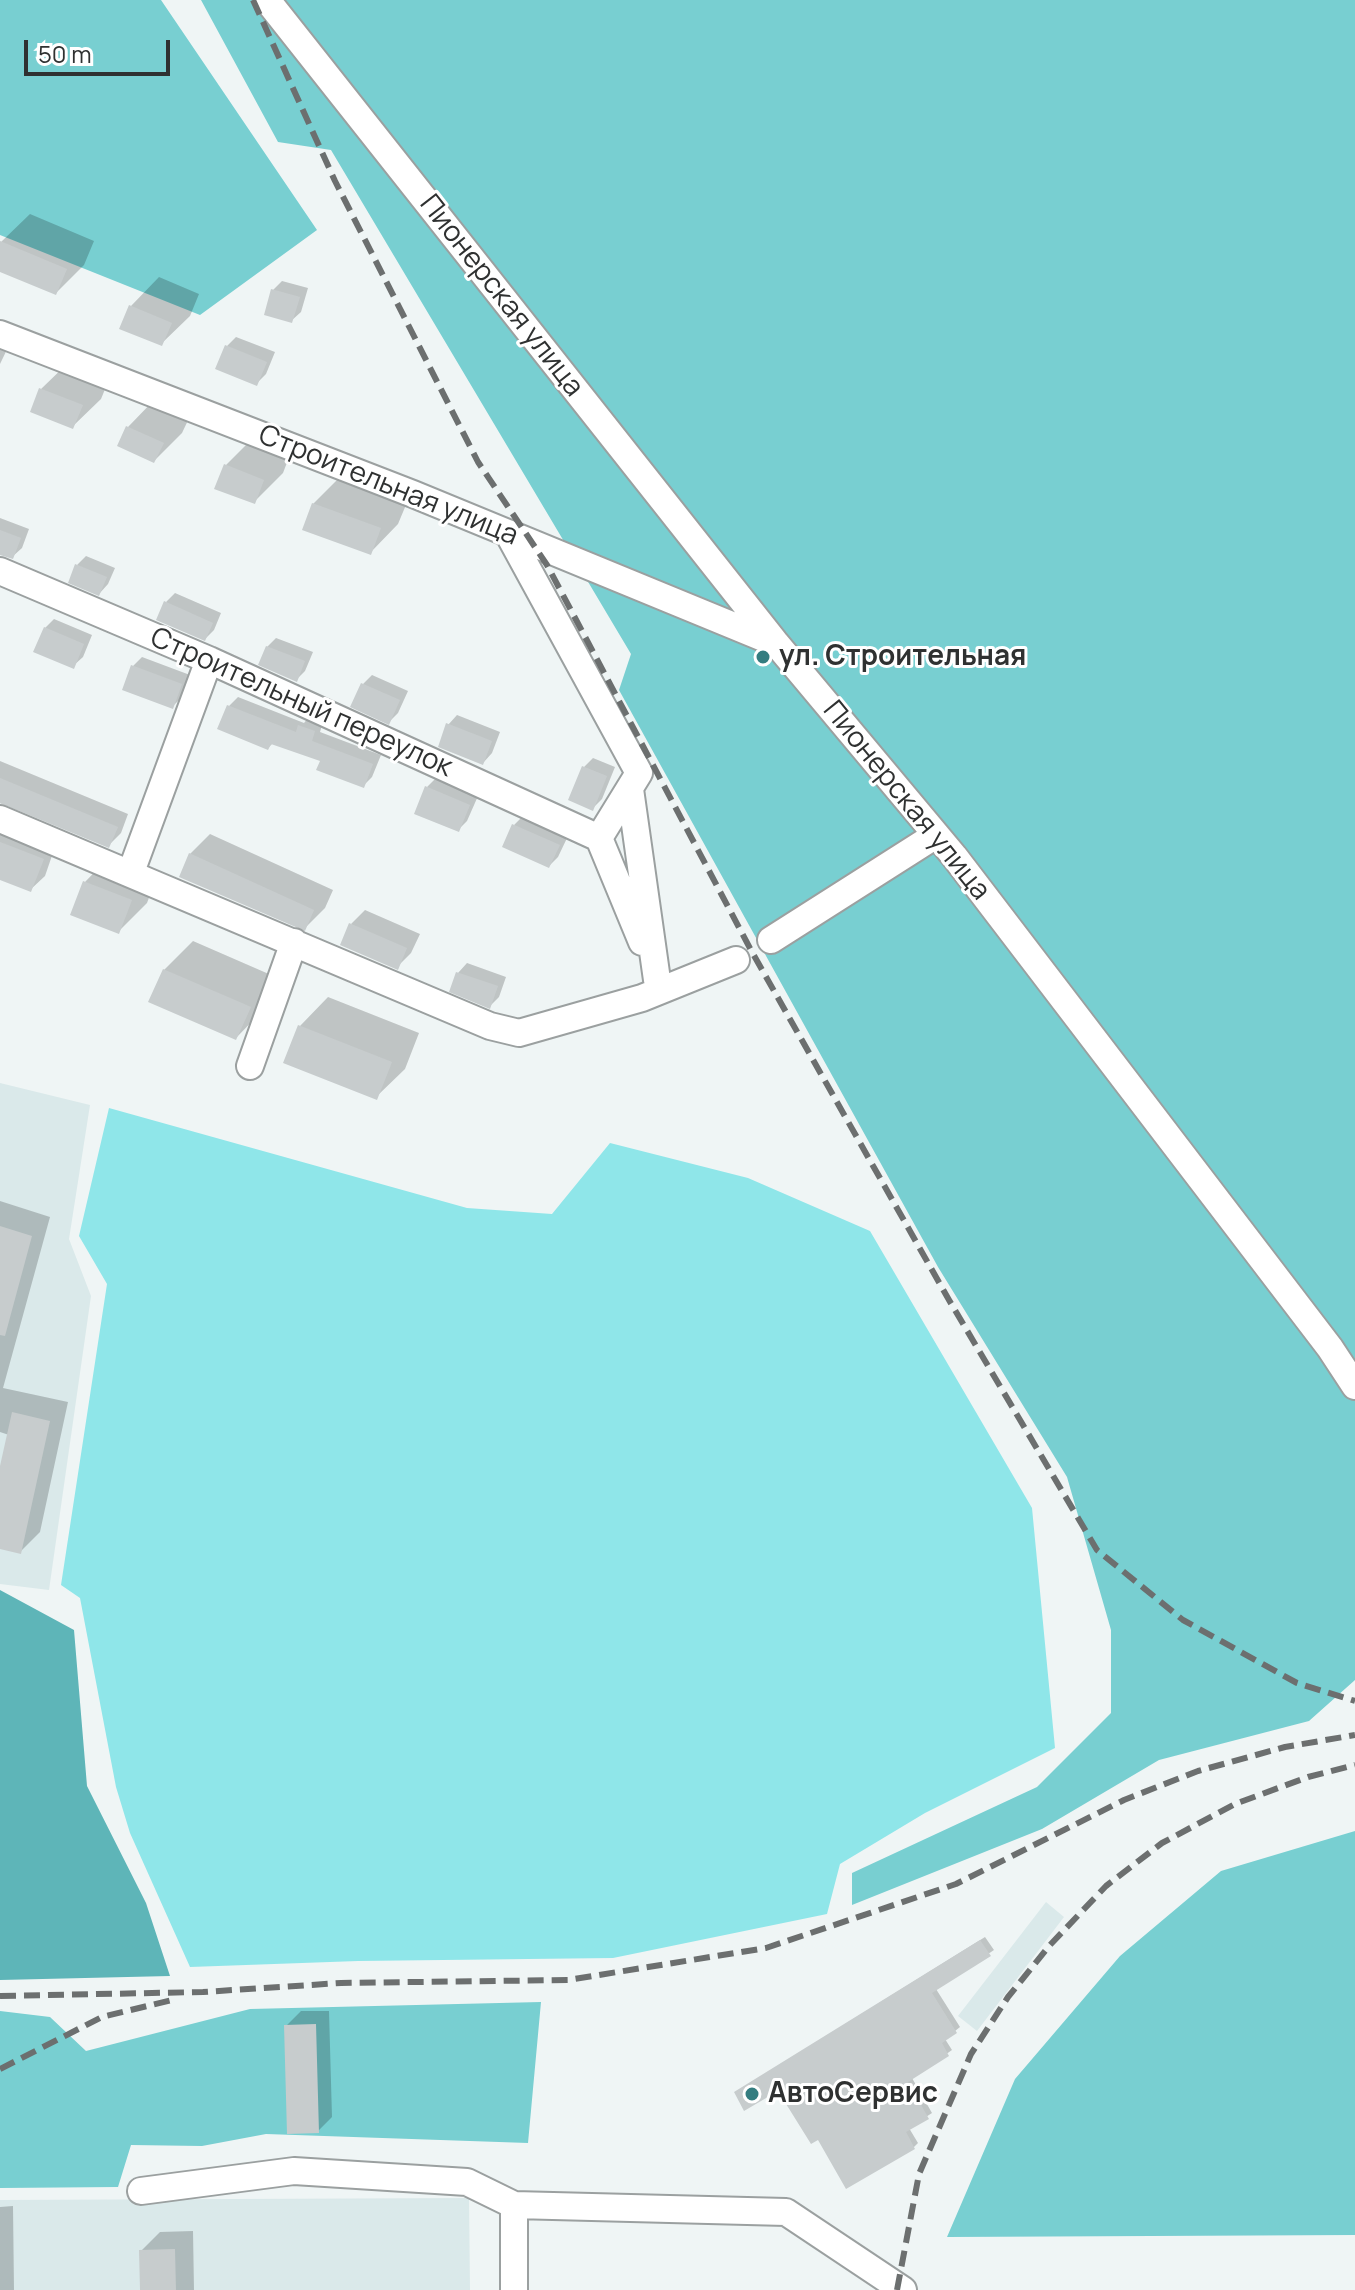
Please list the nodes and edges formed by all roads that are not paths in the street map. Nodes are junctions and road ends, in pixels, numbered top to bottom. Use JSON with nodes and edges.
{"nodes":[{"id":1,"x":267,"y":0,"type":"edge"},
{"id":2,"x":0,"y":334,"type":"edge"},
{"id":3,"x":508,"y":533,"type":"junction"},
{"id":4,"x":0,"y":571,"type":"edge"},
{"id":5,"x":775,"y":642,"type":"junction"},
{"id":6,"x":209,"y":660,"type":"junction"},
{"id":7,"x":630,"y":789,"type":"junction"},
{"id":8,"x":0,"y":819,"type":"edge"},
{"id":9,"x":936,"y":835,"type":"junction"},
{"id":10,"x":599,"y":838,"type":"junction"},
{"id":11,"x":131,"y":872,"type":"junction"},
{"id":12,"x":771,"y":940,"type":"dead end"},
{"id":13,"x":294,"y":942,"type":"junction"},
{"id":14,"x":736,"y":960,"type":"dead end"},
{"id":15,"x":659,"y":985,"type":"junction"},
{"id":16,"x":250,"y":1066,"type":"dead end"},
{"id":17,"x":1355,"y":1386,"type":"edge"},
{"id":18,"x":141,"y":2191,"type":"dead end"},
{"id":19,"x":514,"y":2205,"type":"junction"},
{"id":20,"x":514,"y":2290,"type":"edge"},
{"id":21,"x":903,"y":2290,"type":"edge"}],
"edges":[{"from":1,"to":5,"type":"street","name":"Пионерская улица"},
{"from":2,"to":3,"type":"street","name":"Строительная улица"},
{"from":3,"to":5,"type":"street","name":"Строительная улица"},
{"from":3,"to":7,"type":"street"},
{"from":4,"to":6,"type":"street","name":"Строительный переулок"},
{"from":5,"to":9,"type":"street","name":"Пионерская улица"},
{"from":6,"to":10,"type":"street","name":"Строительный переулок"},
{"from":6,"to":11,"type":"street"},
{"from":7,"to":10,"type":"street"},
{"from":7,"to":15,"type":"street"},
{"from":8,"to":11,"type":"street"},
{"from":9,"to":12,"type":"street"},
{"from":9,"to":17,"type":"street","name":"Пионерская улица"},
{"from":10,"to":15,"type":"street"},
{"from":11,"to":13,"type":"street"},
{"from":13,"to":15,"type":"street"},
{"from":13,"to":16,"type":"street"},
{"from":14,"to":15,"type":"street"},
{"from":18,"to":19,"type":"street"},
{"from":19,"to":20,"type":"street"},
{"from":19,"to":21,"type":"street"}]}
